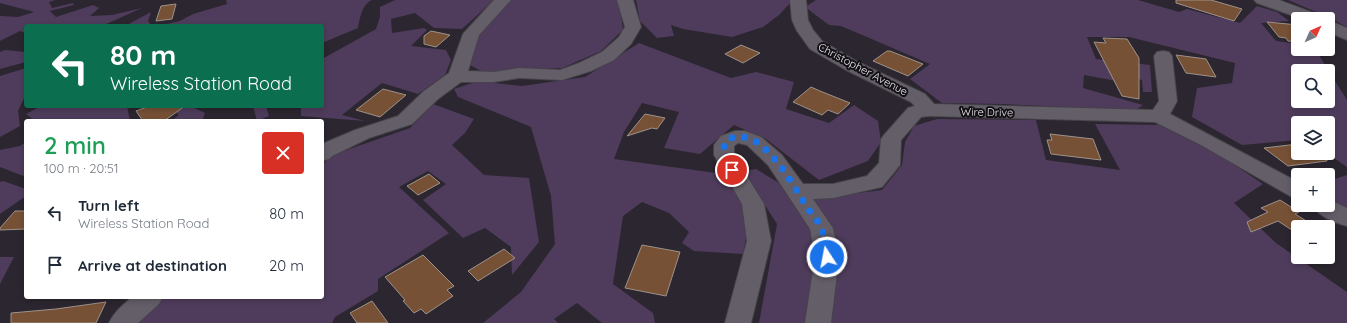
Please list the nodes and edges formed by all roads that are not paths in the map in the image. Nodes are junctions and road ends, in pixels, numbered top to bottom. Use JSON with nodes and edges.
{"nodes":[{"id":1,"x":503,"y":0,"type":"edge"},
{"id":2,"x":625,"y":0,"type":"edge"},
{"id":3,"x":798,"y":0,"type":"edge"},
{"id":4,"x":1262,"y":0,"type":"edge"},
{"id":5,"x":1299,"y":12,"type":"edge"},
{"id":6,"x":1335,"y":29,"type":"edge"},
{"id":7,"x":1347,"y":35,"type":"edge"},
{"id":8,"x":1163,"y":56,"type":"dead end"},
{"id":9,"x":457,"y":76,"type":"junction"},
{"id":10,"x":929,"y":110,"type":"junction"},
{"id":11,"x":1159,"y":116,"type":"junction"},
{"id":12,"x":324,"y":152,"type":"edge"},
{"id":13,"x":1291,"y":187,"type":"edge"},
{"id":14,"x":797,"y":192,"type":"junction"},
{"id":15,"x":1335,"y":212,"type":"edge"},
{"id":16,"x":1347,"y":218,"type":"edge"},
{"id":17,"x":148,"y":299,"type":"edge"},
{"id":18,"x":122,"y":323,"type":"edge"},
{"id":19,"x":738,"y":323,"type":"edge"},
{"id":20,"x":818,"y":323,"type":"edge"}],
"edges":[{"from":1,"to":9,"type":"street"},
{"from":2,"to":9,"type":"street"},
{"from":3,"to":10,"type":"street","name":"Christopher Avenue"},
{"from":4,"to":5,"type":"street"},
{"from":6,"to":7,"type":"street"},
{"from":8,"to":11,"type":"street"},
{"from":9,"to":12,"type":"street"},
{"from":10,"to":11,"type":"street","name":"Wire Drive"},
{"from":10,"to":14,"type":"street","name":"Wire Drive"},
{"from":11,"to":13,"type":"street"},
{"from":14,"to":19,"type":"street"},
{"from":14,"to":20,"type":"street"},
{"from":15,"to":16,"type":"street"},
{"from":17,"to":18,"type":"street"}]}
